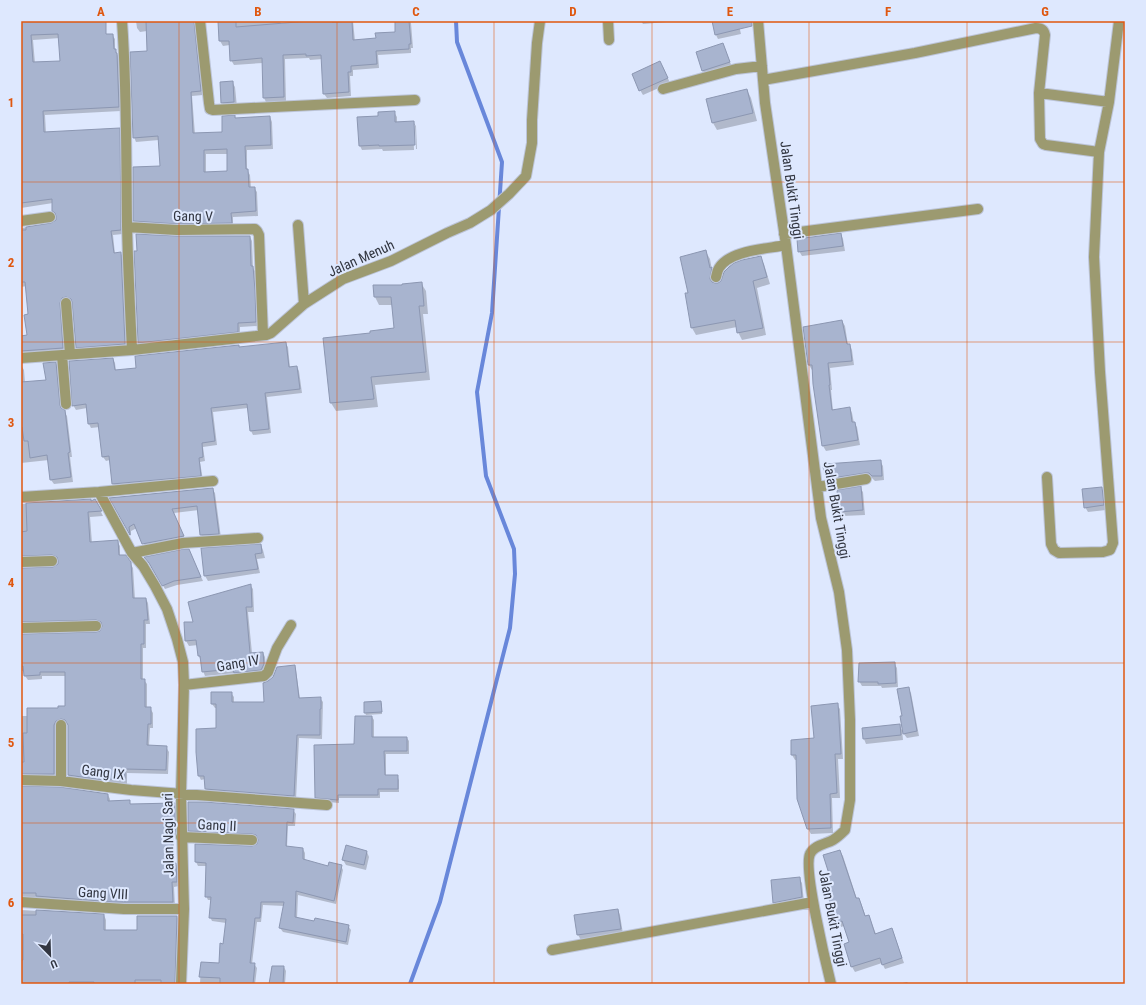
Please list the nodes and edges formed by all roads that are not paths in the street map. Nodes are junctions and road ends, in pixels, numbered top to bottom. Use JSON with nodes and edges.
{"nodes":[{"id":1,"x":122,"y":21,"type":"edge"},
{"id":2,"x":200,"y":21,"type":"edge"},
{"id":3,"x":540,"y":21,"type":"edge"},
{"id":4,"x":608,"y":21,"type":"edge"},
{"id":5,"x":758,"y":21,"type":"edge"},
{"id":6,"x":1119,"y":21,"type":"edge"},
{"id":7,"x":609,"y":40,"type":"dead end"},
{"id":8,"x":762,"y":66,"type":"junction"},
{"id":9,"x":763,"y":80,"type":"junction"},
{"id":10,"x":663,"y":89,"type":"dead end"},
{"id":11,"x":1039,"y":93,"type":"junction"},
{"id":12,"x":415,"y":100,"type":"dead end"},
{"id":13,"x":1109,"y":102,"type":"junction"},
{"id":14,"x":1099,"y":152,"type":"junction"},
{"id":15,"x":978,"y":209,"type":"dead end"},
{"id":16,"x":50,"y":217,"type":"dead end"},
{"id":17,"x":21,"y":221,"type":"edge"},
{"id":18,"x":298,"y":225,"type":"dead end"},
{"id":19,"x":127,"y":227,"type":"junction"},
{"id":20,"x":784,"y":234,"type":"junction"},
{"id":21,"x":786,"y":245,"type":"junction"},
{"id":22,"x":716,"y":277,"type":"dead end"},
{"id":23,"x":66,"y":303,"type":"dead end"},
{"id":24,"x":304,"y":304,"type":"junction"},
{"id":25,"x":263,"y":335,"type":"junction"},
{"id":26,"x":132,"y":350,"type":"junction"},
{"id":27,"x":66,"y":355,"type":"junction"},
{"id":28,"x":21,"y":358,"type":"edge"},
{"id":29,"x":66,"y":404,"type":"dead end"},
{"id":30,"x":1047,"y":477,"type":"dead end"},
{"id":31,"x":866,"y":479,"type":"dead end"},
{"id":32,"x":214,"y":481,"type":"dead end"},
{"id":33,"x":818,"y":487,"type":"junction"},
{"id":34,"x":99,"y":492,"type":"junction"},
{"id":35,"x":21,"y":497,"type":"edge"},
{"id":36,"x":258,"y":538,"type":"dead end"},
{"id":37,"x":132,"y":553,"type":"junction"},
{"id":38,"x":52,"y":561,"type":"dead end"},
{"id":39,"x":21,"y":562,"type":"edge"},
{"id":40,"x":291,"y":625,"type":"dead end"},
{"id":41,"x":96,"y":626,"type":"dead end"},
{"id":42,"x":21,"y":628,"type":"edge"},
{"id":43,"x":184,"y":685,"type":"junction"},
{"id":44,"x":61,"y":725,"type":"dead end"},
{"id":45,"x":21,"y":781,"type":"edge"},
{"id":46,"x":61,"y":781,"type":"junction"},
{"id":47,"x":34,"y":785,"type":"dead end"},
{"id":48,"x":181,"y":794,"type":"junction"},
{"id":49,"x":327,"y":805,"type":"dead end"},
{"id":50,"x":181,"y":837,"type":"junction"},
{"id":51,"x":252,"y":840,"type":"dead end"},
{"id":52,"x":21,"y":902,"type":"edge"},
{"id":53,"x":814,"y":902,"type":"junction"},
{"id":54,"x":184,"y":909,"type":"junction"},
{"id":55,"x":552,"y":950,"type":"dead end"},
{"id":56,"x":181,"y":984,"type":"edge"},
{"id":57,"x":831,"y":984,"type":"edge"}],
"edges":[{"from":1,"to":19,"type":"street"},
{"from":2,"to":12,"type":"street"},
{"from":3,"to":24,"type":"street","name":"Jalan Menuh"},
{"from":4,"to":7,"type":"street"},
{"from":5,"to":8,"type":"street","name":"Jalan Bukit Tinggi"},
{"from":6,"to":13,"type":"street"},
{"from":8,"to":9,"type":"street","name":"Jalan Bukit Tinggi"},
{"from":8,"to":10,"type":"street"},
{"from":9,"to":11,"type":"street"},
{"from":9,"to":20,"type":"street","name":"Jalan Bukit Tinggi"},
{"from":11,"to":13,"type":"street"},
{"from":11,"to":14,"type":"street"},
{"from":13,"to":14,"type":"street"},
{"from":14,"to":30,"type":"street"},
{"from":15,"to":20,"type":"street"},
{"from":16,"to":17,"type":"street"},
{"from":18,"to":24,"type":"street"},
{"from":19,"to":25,"type":"street","name":"Gang V"},
{"from":19,"to":26,"type":"street"},
{"from":20,"to":21,"type":"street","name":"Jalan Bukit Tinggi"},
{"from":21,"to":22,"type":"street"},
{"from":21,"to":33,"type":"street","name":"Jalan Bukit Tinggi"},
{"from":23,"to":27,"type":"street"},
{"from":24,"to":25,"type":"street","name":"Jalan Menuh"},
{"from":25,"to":26,"type":"street","name":"Jalan Menuh"},
{"from":26,"to":27,"type":"street","name":"Jalan Menuh"},
{"from":27,"to":28,"type":"street","name":"Jalan Menuh"},
{"from":27,"to":29,"type":"street"},
{"from":31,"to":33,"type":"street"},
{"from":32,"to":34,"type":"street"},
{"from":33,"to":53,"type":"street","name":"Jalan Bukit Tinggi"},
{"from":34,"to":35,"type":"street"},
{"from":34,"to":37,"type":"street","name":"Jalan Nagi Sari"},
{"from":36,"to":37,"type":"street"},
{"from":37,"to":43,"type":"street","name":"Jalan Nagi Sari"},
{"from":38,"to":39,"type":"street"},
{"from":40,"to":43,"type":"street","name":"Gang IV"},
{"from":41,"to":42,"type":"street"},
{"from":43,"to":48,"type":"street","name":"Jalan Nagi Sari"},
{"from":44,"to":46,"type":"street"},
{"from":45,"to":46,"type":"street","name":"Gang IX"},
{"from":45,"to":47,"type":"street","name":"Gang IX"},
{"from":46,"to":48,"type":"street","name":"Gang IX"},
{"from":48,"to":49,"type":"street","name":"Gang IX"},
{"from":48,"to":50,"type":"street","name":"Jalan Nagi Sari"},
{"from":50,"to":51,"type":"street","name":"Gang II"},
{"from":50,"to":54,"type":"street","name":"Jalan Nagi Sari"},
{"from":52,"to":54,"type":"street","name":"Gang VIII"},
{"from":53,"to":55,"type":"street"},
{"from":53,"to":57,"type":"street","name":"Jalan Bukit Tinggi"},
{"from":54,"to":56,"type":"street","name":"Jalan Nagi Sari"}]}
